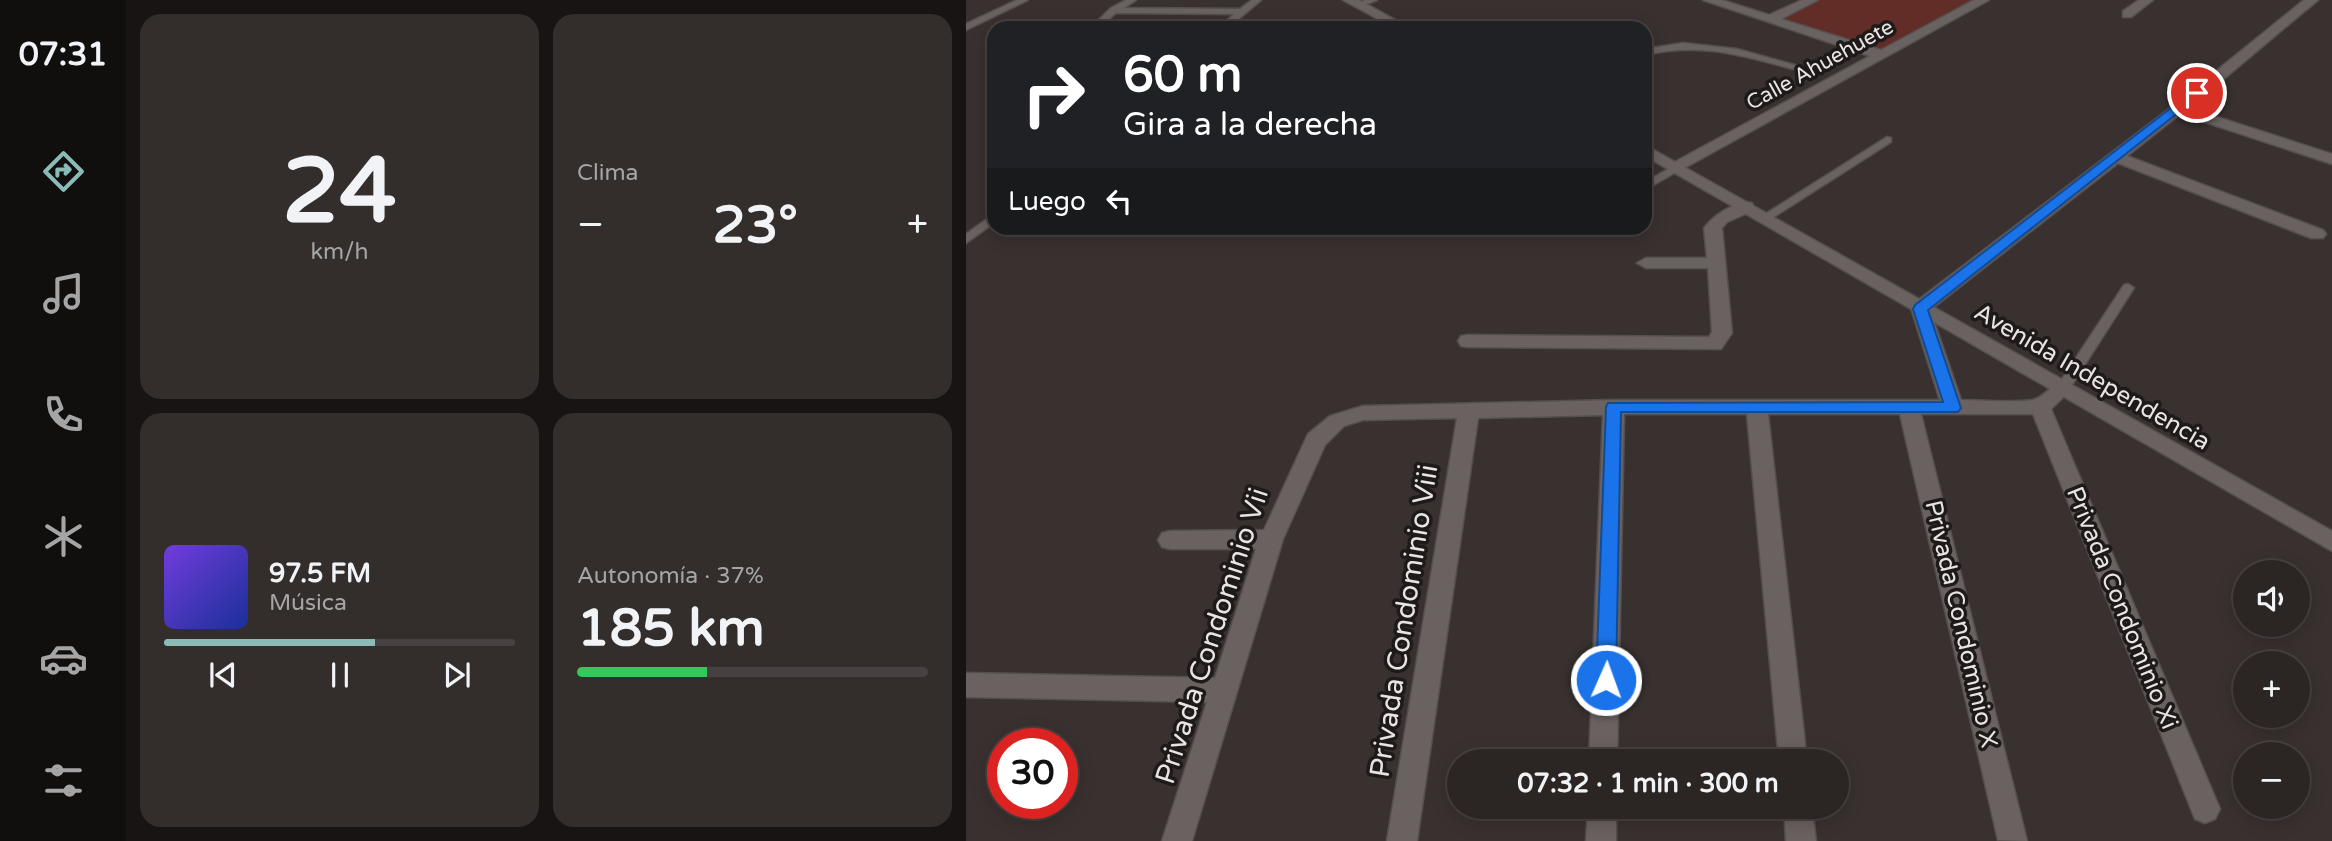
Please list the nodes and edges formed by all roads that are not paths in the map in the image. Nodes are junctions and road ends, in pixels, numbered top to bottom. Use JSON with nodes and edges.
{"nodes":[{"id":1,"x":1024,"y":0,"type":"edge"},
{"id":2,"x":1132,"y":0,"type":"edge"},
{"id":3,"x":1257,"y":0,"type":"edge"},
{"id":4,"x":1373,"y":0,"type":"edge"},
{"id":5,"x":1709,"y":0,"type":"edge"},
{"id":6,"x":1812,"y":0,"type":"edge"},
{"id":7,"x":1983,"y":0,"type":"edge"},
{"id":8,"x":2147,"y":0,"type":"edge"},
{"id":9,"x":2312,"y":0,"type":"edge"},
{"id":10,"x":1354,"y":3,"type":"edge"},
{"id":11,"x":1114,"y":10,"type":"junction"},
{"id":12,"x":1242,"y":12,"type":"junction"},
{"id":13,"x":2127,"y":14,"type":"dead end"},
{"id":14,"x":1770,"y":19,"type":"junction"},
{"id":15,"x":1102,"y":21,"type":"edge"},
{"id":16,"x":1231,"y":21,"type":"edge"},
{"id":17,"x":1390,"y":21,"type":"edge"},
{"id":18,"x":966,"y":27,"type":"edge"},
{"id":19,"x":1652,"y":50,"type":"edge"},
{"id":20,"x":1881,"y":55,"type":"junction"},
{"id":21,"x":1793,"y":66,"type":"dead end"},
{"id":22,"x":2178,"y":109,"type":"junction"},
{"id":23,"x":1887,"y":140,"type":"dead end"},
{"id":24,"x":1652,"y":154,"type":"edge"},
{"id":25,"x":2116,"y":157,"type":"junction"},
{"id":26,"x":2332,"y":159,"type":"edge"},
{"id":27,"x":1677,"y":167,"type":"junction"},
{"id":28,"x":1652,"y":183,"type":"edge"},
{"id":29,"x":1746,"y":207,"type":"junction"},
{"id":30,"x":1765,"y":218,"type":"junction"},
{"id":31,"x":987,"y":223,"type":"edge"},
{"id":32,"x":2317,"y":234,"type":"dead end"},
{"id":33,"x":966,"y":240,"type":"edge"},
{"id":34,"x":1717,"y":262,"type":"junction"},
{"id":35,"x":1646,"y":263,"type":"dead end"},
{"id":36,"x":2128,"y":288,"type":"dead end"},
{"id":37,"x":1920,"y":309,"type":"junction"},
{"id":38,"x":1468,"y":341,"type":"dead end"},
{"id":39,"x":2063,"y":388,"type":"junction"},
{"id":40,"x":1757,"y":406,"type":"junction"},
{"id":41,"x":1614,"y":407,"type":"junction"},
{"id":42,"x":2040,"y":407,"type":"junction"},
{"id":43,"x":1909,"y":408,"type":"junction"},
{"id":44,"x":1953,"y":408,"type":"junction"},
{"id":45,"x":1469,"y":410,"type":"junction"},
{"id":46,"x":1271,"y":539,"type":"junction"},
{"id":47,"x":1170,"y":540,"type":"dead end"},
{"id":48,"x":2332,"y":542,"type":"edge"},
{"id":49,"x":966,"y":685,"type":"edge"},
{"id":50,"x":1224,"y":690,"type":"junction"},
{"id":51,"x":1603,"y":749,"type":"edge"},
{"id":52,"x":1792,"y":749,"type":"edge"},
{"id":53,"x":2204,"y":809,"type":"dead end"},
{"id":54,"x":1602,"y":819,"type":"edge"},
{"id":55,"x":1799,"y":819,"type":"edge"},
{"id":56,"x":2012,"y":840,"type":"edge"},
{"id":57,"x":1177,"y":841,"type":"edge"},
{"id":58,"x":1402,"y":841,"type":"edge"},
{"id":59,"x":1601,"y":841,"type":"edge"},
{"id":60,"x":1801,"y":841,"type":"edge"}],
"edges":[{"from":1,"to":18,"type":"lane"},
{"from":2,"to":11,"type":"lane"},
{"from":3,"to":12,"type":"lane"},
{"from":4,"to":10,"type":"lane"},
{"from":5,"to":14,"type":"street"},
{"from":6,"to":14,"type":"street"},
{"from":7,"to":20,"type":"street","name":"Calle Ahuehuete"},
{"from":8,"to":13,"type":"street"},
{"from":9,"to":22,"type":"street"},
{"from":10,"to":17,"type":"street"},
{"from":11,"to":12,"type":"lane"},
{"from":11,"to":15,"type":"lane"},
{"from":12,"to":16,"type":"lane"},
{"from":14,"to":20,"type":"street"},
{"from":19,"to":21,"type":"lane"},
{"from":20,"to":27,"type":"street","name":"Calle Ahuehuete"},
{"from":22,"to":25,"type":"street"},
{"from":22,"to":26,"type":"street"},
{"from":23,"to":30,"type":"lane"},
{"from":24,"to":27,"type":"street","name":"Avenida Independencia"},
{"from":25,"to":32,"type":"street"},
{"from":25,"to":37,"type":"street"},
{"from":27,"to":28,"type":"lane"},
{"from":27,"to":29,"type":"street","name":"Avenida Independencia"},
{"from":29,"to":30,"type":"street","name":"Avenida Independencia"},
{"from":29,"to":34,"type":"street"},
{"from":30,"to":37,"type":"street","name":"Avenida Independencia"},
{"from":31,"to":33,"type":"lane"},
{"from":34,"to":35,"type":"street"},
{"from":34,"to":38,"type":"street"},
{"from":36,"to":39,"type":"lane"},
{"from":37,"to":39,"type":"street","name":"Avenida Independencia"},
{"from":37,"to":44,"type":"street"},
{"from":39,"to":42,"type":"street"},
{"from":39,"to":48,"type":"street","name":"Avenida Independencia"},
{"from":40,"to":41,"type":"street"},
{"from":40,"to":43,"type":"street"},
{"from":40,"to":52,"type":"street"},
{"from":41,"to":45,"type":"street"},
{"from":41,"to":51,"type":"street"},
{"from":42,"to":44,"type":"street"},
{"from":42,"to":53,"type":"street","name":"Privada Condominio Xi"},
{"from":43,"to":44,"type":"street"},
{"from":43,"to":56,"type":"street","name":"Privada Condominio X"},
{"from":45,"to":46,"type":"street","name":"Privada Condominio Vii"},
{"from":45,"to":58,"type":"street","name":"Privada Condominio Viii"},
{"from":46,"to":47,"type":"street"},
{"from":46,"to":50,"type":"street","name":"Privada Condominio Vii"},
{"from":49,"to":50,"type":"street"},
{"from":50,"to":57,"type":"street","name":"Privada Condominio Vii"},
{"from":54,"to":59,"type":"street"},
{"from":55,"to":60,"type":"street"}]}
